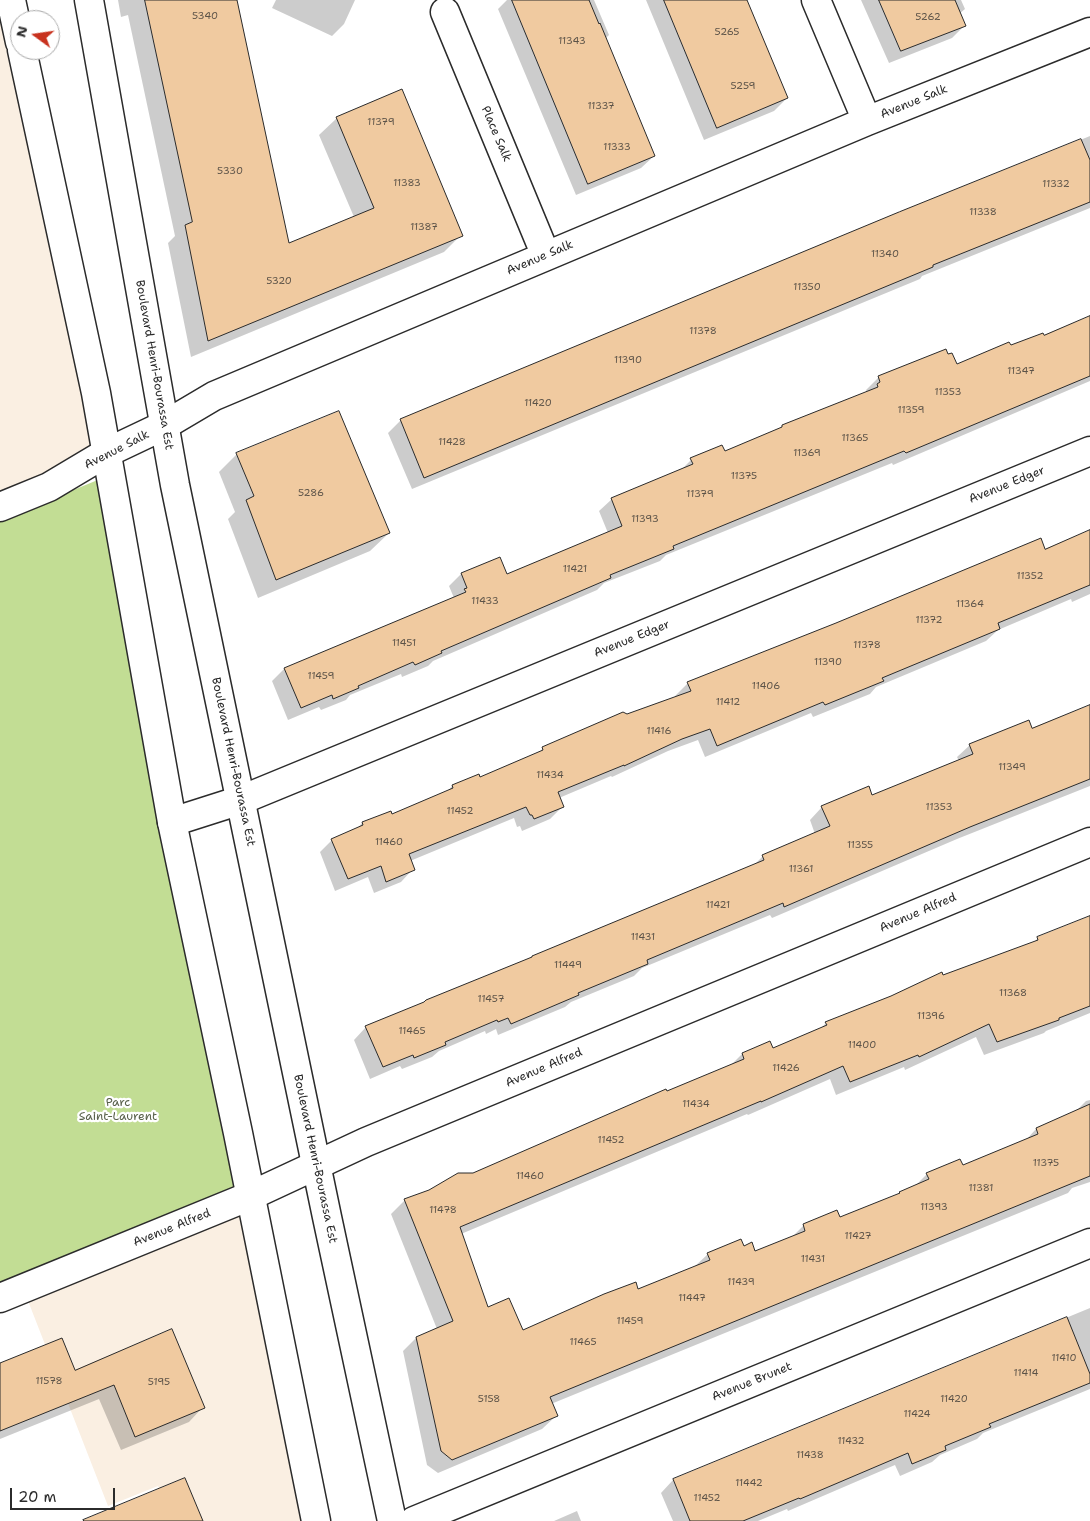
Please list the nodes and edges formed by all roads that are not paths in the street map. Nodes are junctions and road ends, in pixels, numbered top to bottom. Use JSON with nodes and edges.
{"nodes":[{"id":1,"x":89,"y":0,"type":"edge"},
{"id":2,"x":816,"y":0,"type":"edge"},
{"id":3,"x":445,"y":12,"type":"dead end"},
{"id":4,"x":1090,"y":32,"type":"edge"},
{"id":5,"x":24,"y":60,"type":"edge"},
{"id":6,"x":867,"y":121,"type":"junction"},
{"id":7,"x":546,"y":256,"type":"junction"},
{"id":8,"x":165,"y":425,"type":"junction"},
{"id":9,"x":1090,"y":451,"type":"edge"},
{"id":10,"x":106,"y":453,"type":"junction"},
{"id":11,"x":0,"y":507,"type":"edge"},
{"id":12,"x":241,"y":800,"type":"junction"},
{"id":13,"x":172,"y":822,"type":"junction"},
{"id":14,"x":1090,"y":842,"type":"edge"},
{"id":15,"x":316,"y":1166,"type":"junction"},
{"id":16,"x":250,"y":1196,"type":"junction"},
{"id":17,"x":1090,"y":1243,"type":"edge"},
{"id":18,"x":0,"y":1298,"type":"edge"},
{"id":19,"x":316,"y":1521,"type":"edge"},
{"id":20,"x":392,"y":1521,"type":"edge"},
{"id":21,"x":414,"y":1521,"type":"edge"}],
"edges":[{"from":1,"to":8,"type":"street","name":"Boulevard Henri-Bourassa Est"},
{"from":2,"to":6,"type":"street"},
{"from":3,"to":7,"type":"street","name":"Place Salk"},
{"from":4,"to":6,"type":"street","name":"Avenue Salk"},
{"from":5,"to":10,"type":"street"},
{"from":6,"to":7,"type":"street","name":"Avenue Salk"},
{"from":7,"to":8,"type":"street","name":"Avenue Salk"},
{"from":8,"to":10,"type":"street","name":"Avenue Salk"},
{"from":8,"to":12,"type":"street","name":"Boulevard Henri-Bourassa Est"},
{"from":9,"to":12,"type":"street","name":"Avenue Edger"},
{"from":10,"to":11,"type":"street","name":"Avenue Salk"},
{"from":10,"to":13,"type":"street"},
{"from":12,"to":13,"type":"street","name":"Avenue Edger"},
{"from":12,"to":15,"type":"street","name":"Boulevard Henri-Bourassa Est"},
{"from":13,"to":16,"type":"street"},
{"from":14,"to":15,"type":"street","name":"Avenue Alfred"},
{"from":15,"to":16,"type":"street","name":"Avenue Alfred"},
{"from":15,"to":20,"type":"street","name":"Boulevard Henri-Bourassa Est"},
{"from":16,"to":18,"type":"street","name":"Avenue Alfred"},
{"from":16,"to":19,"type":"street"},
{"from":17,"to":21,"type":"street","name":"Avenue Brunet"}]}
